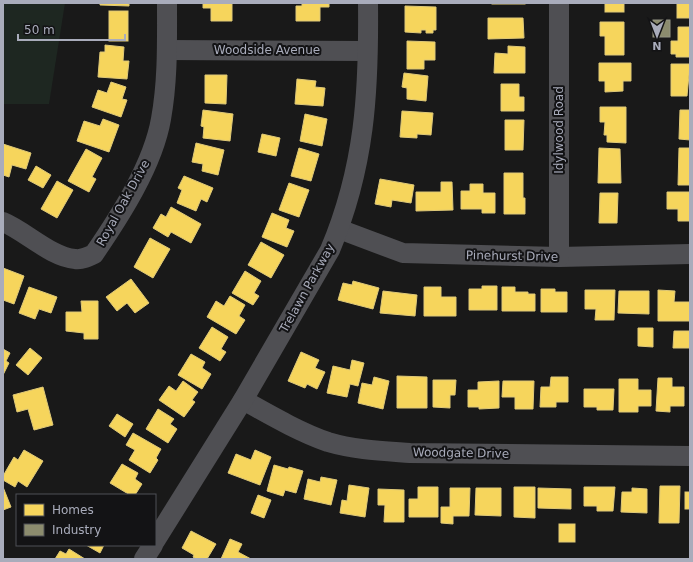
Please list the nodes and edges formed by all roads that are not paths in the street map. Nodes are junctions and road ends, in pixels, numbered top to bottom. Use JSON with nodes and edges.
{"nodes":[{"id":1,"x":167,"y":3,"type":"edge"},
{"id":2,"x":368,"y":3,"type":"edge"},
{"id":3,"x":559,"y":3,"type":"edge"},
{"id":4,"x":167,"y":50,"type":"junction"},
{"id":5,"x":367,"y":51,"type":"junction"},
{"id":6,"x":3,"y":222,"type":"edge"},
{"id":7,"x":339,"y":229,"type":"junction"},
{"id":8,"x":690,"y":254,"type":"edge"},
{"id":9,"x":559,"y":257,"type":"junction"},
{"id":10,"x":243,"y":400,"type":"junction"},
{"id":11,"x":690,"y":456,"type":"edge"},
{"id":12,"x":156,"y":539,"type":"edge"},
{"id":13,"x":152,"y":546,"type":"edge"},
{"id":14,"x":144,"y":559,"type":"edge"}],
"edges":[{"from":1,"to":4,"type":"street","name":"Royal Oak Drive"},
{"from":2,"to":5,"type":"street","name":"Trelawn Parkway"},
{"from":3,"to":9,"type":"street","name":"Idylwood Road"},
{"from":4,"to":5,"type":"street","name":"Woodside Avenue"},
{"from":4,"to":6,"type":"street","name":"Royal Oak Drive"},
{"from":5,"to":7,"type":"street","name":"Trelawn Parkway"},
{"from":7,"to":9,"type":"street","name":"Pinehurst Drive"},
{"from":7,"to":10,"type":"street","name":"Trelawn Parkway"},
{"from":8,"to":9,"type":"street","name":"Pinehurst Drive"},
{"from":10,"to":11,"type":"street","name":"Woodgate Drive"},
{"from":10,"to":12,"type":"street","name":"Trelawn Parkway"},
{"from":13,"to":14,"type":"street"}]}
